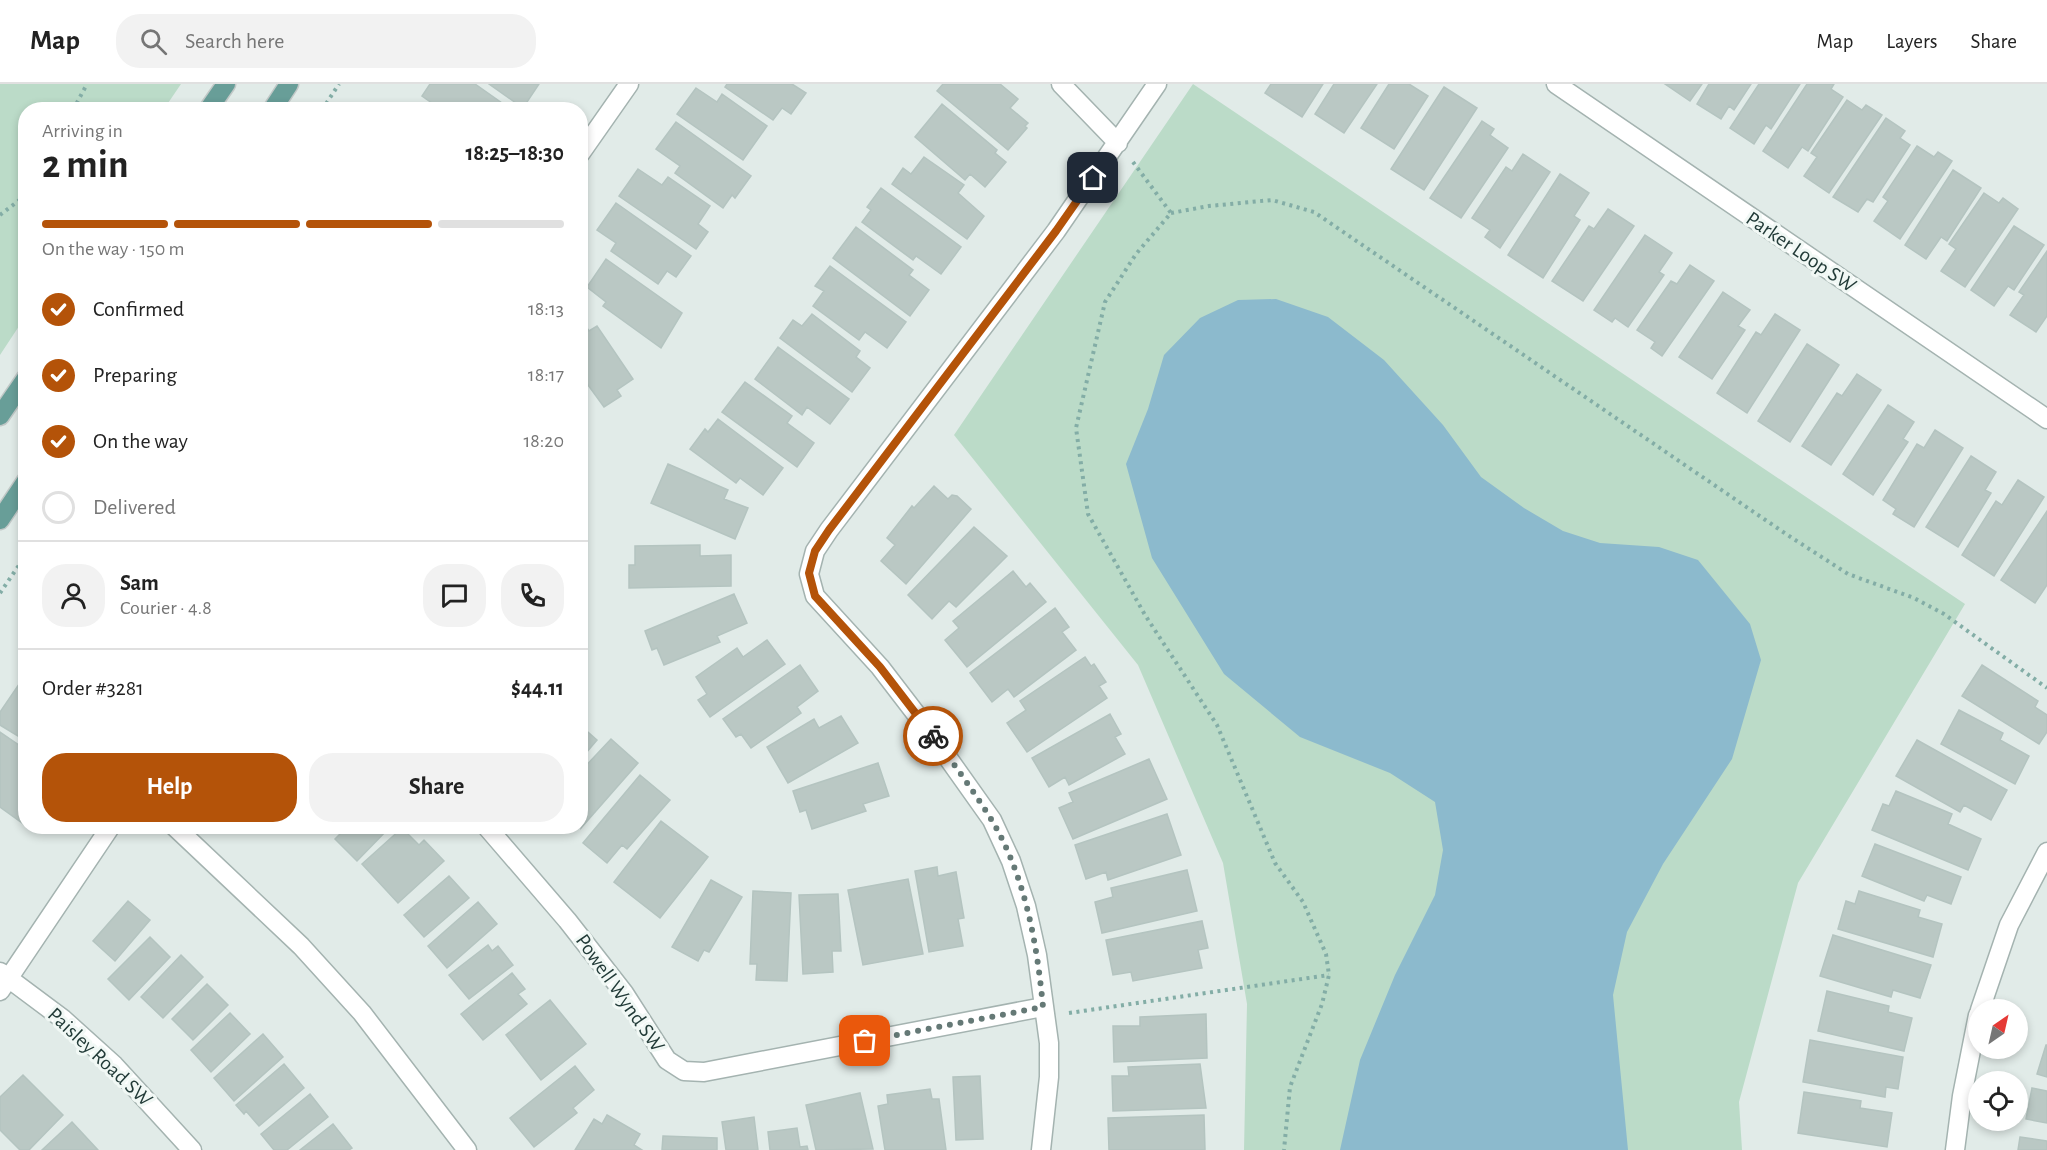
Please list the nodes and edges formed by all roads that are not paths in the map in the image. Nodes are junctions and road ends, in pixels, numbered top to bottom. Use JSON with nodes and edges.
{"nodes":[{"id":1,"x":226,"y":84,"type":"edge"},
{"id":2,"x":289,"y":84,"type":"edge"},
{"id":3,"x":629,"y":84,"type":"edge"},
{"id":4,"x":1061,"y":84,"type":"edge"},
{"id":5,"x":1157,"y":84,"type":"edge"},
{"id":6,"x":1556,"y":84,"type":"edge"},
{"id":7,"x":214,"y":102,"type":"edge"},
{"id":8,"x":277,"y":102,"type":"edge"},
{"id":9,"x":1118,"y":142,"type":"junction"},
{"id":10,"x":588,"y":143,"type":"edge"},
{"id":11,"x":18,"y":390,"type":"edge"},
{"id":12,"x":0,"y":416,"type":"edge"},
{"id":13,"x":2047,"y":419,"type":"edge"},
{"id":14,"x":18,"y":493,"type":"edge"},
{"id":15,"x":0,"y":520,"type":"edge"},
{"id":16,"x":105,"y":834,"type":"edge"},
{"id":17,"x":182,"y":834,"type":"edge"},
{"id":18,"x":493,"y":834,"type":"edge"},
{"id":19,"x":2047,"y":852,"type":"edge"},
{"id":20,"x":3,"y":980,"type":"edge"},
{"id":21,"x":1984,"y":999,"type":"edge"},
{"id":22,"x":1043,"y":1007,"type":"junction"},
{"id":23,"x":1969,"y":1059,"type":"edge"},
{"id":24,"x":192,"y":1150,"type":"edge"},
{"id":25,"x":467,"y":1150,"type":"edge"},
{"id":26,"x":1041,"y":1150,"type":"edge"},
{"id":27,"x":1955,"y":1150,"type":"edge"}],
"edges":[{"from":1,"to":7,"type":"main road"},
{"from":2,"to":8,"type":"main road"},
{"from":3,"to":10,"type":"street"},
{"from":4,"to":9,"type":"street"},
{"from":5,"to":9,"type":"street"},
{"from":6,"to":13,"type":"street","name":"Parker Loop SW"},
{"from":9,"to":22,"type":"street"},
{"from":11,"to":12,"type":"main road"},
{"from":14,"to":15,"type":"main road"},
{"from":16,"to":20,"type":"street"},
{"from":17,"to":25,"type":"street"},
{"from":18,"to":22,"type":"street","name":"Powell Wynd SW"},
{"from":19,"to":21,"type":"street"},
{"from":20,"to":24,"type":"street","name":"Paisley Road SW"},
{"from":22,"to":26,"type":"street"},
{"from":23,"to":27,"type":"street"}]}
